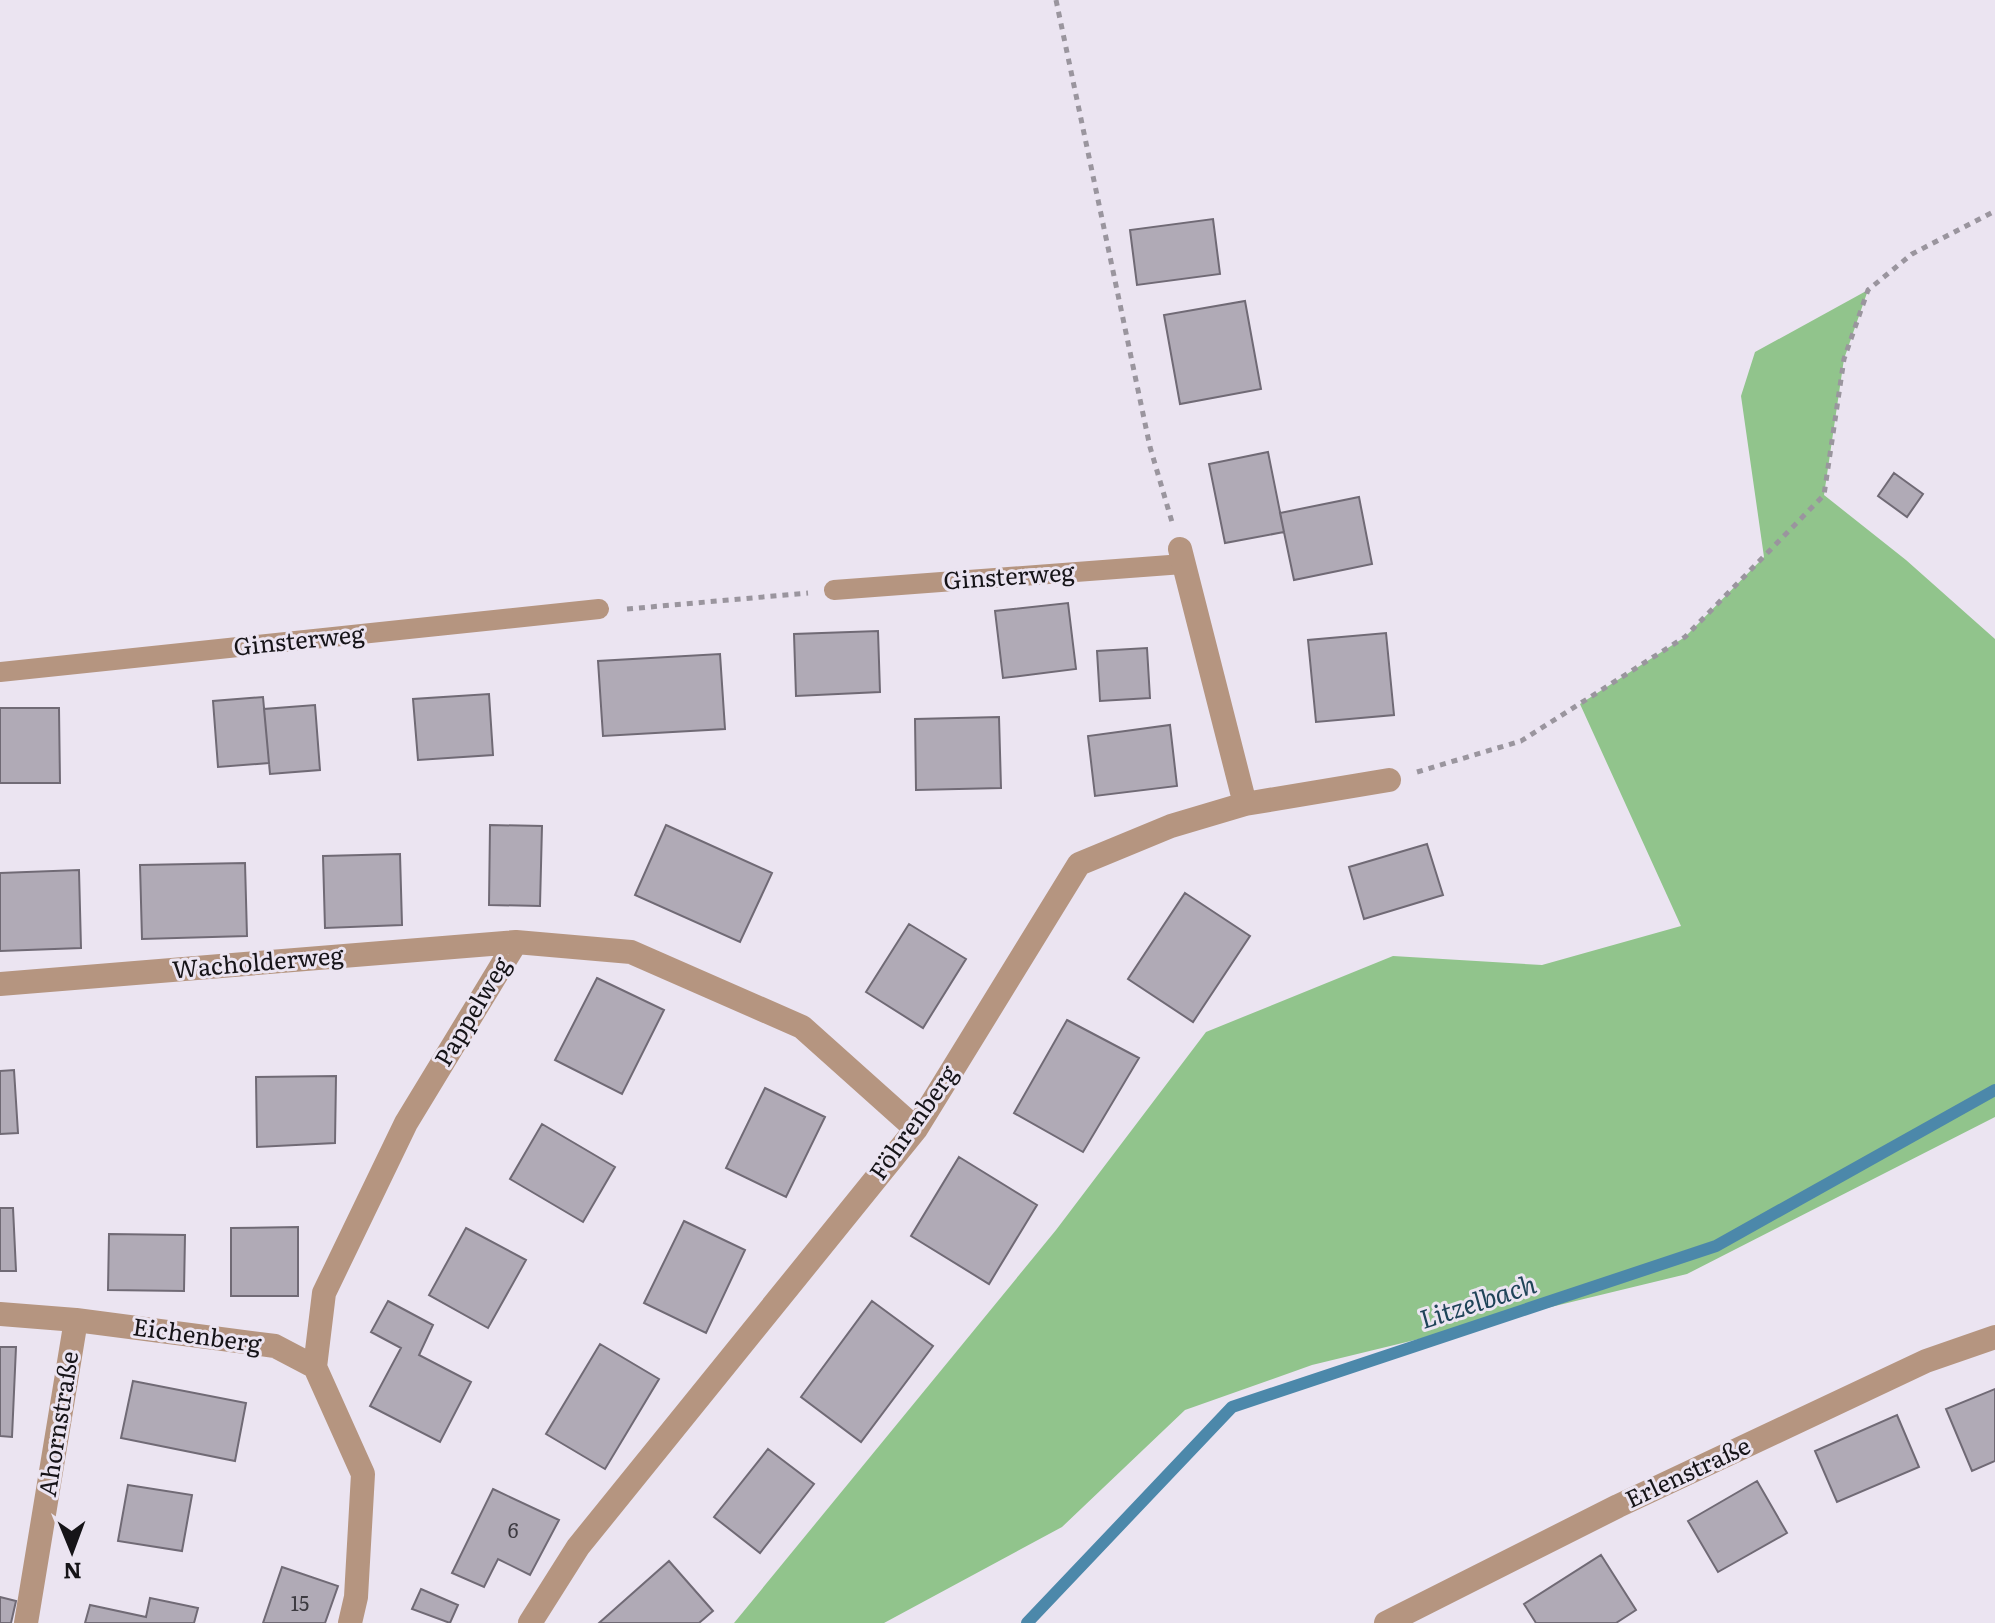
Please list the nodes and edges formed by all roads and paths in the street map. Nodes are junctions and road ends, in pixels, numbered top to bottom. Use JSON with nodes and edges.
{"nodes":[{"id":1,"x":1056,"y":0,"type":"edge"},
{"id":2,"x":1995,"y":211,"type":"edge"},
{"id":3,"x":1181,"y":556,"type":"junction"},
{"id":4,"x":834,"y":590,"type":"joint"},
{"id":5,"x":608,"y":610,"type":"joint"},
{"id":6,"x":0,"y":672,"type":"edge"},
{"id":7,"x":1389,"y":780,"type":"joint"},
{"id":8,"x":1245,"y":804,"type":"junction"},
{"id":9,"x":516,"y":942,"type":"junction"},
{"id":10,"x":0,"y":984,"type":"edge"},
{"id":11,"x":916,"y":1129,"type":"junction"},
{"id":12,"x":0,"y":1314,"type":"edge"},
{"id":13,"x":76,"y":1320,"type":"junction"},
{"id":14,"x":1995,"y":1337,"type":"edge"},
{"id":15,"x":315,"y":1367,"type":"junction"},
{"id":16,"x":26,"y":1623,"type":"edge"},
{"id":17,"x":350,"y":1623,"type":"edge"},
{"id":18,"x":530,"y":1623,"type":"edge"},
{"id":19,"x":1386,"y":1623,"type":"edge"}],
"edges":[{"from":1,"to":3,"type":"path"},
{"from":2,"to":7,"type":"path"},
{"from":3,"to":4,"type":"lane","name":"Ginsterweg"},
{"from":3,"to":8,"type":"street"},
{"from":4,"to":5,"type":"path"},
{"from":5,"to":6,"type":"lane","name":"Ginsterweg"},
{"from":7,"to":8,"type":"street","name":"Föhrenberg"},
{"from":8,"to":11,"type":"street","name":"Föhrenberg"},
{"from":9,"to":10,"type":"street","name":"Wacholderweg"},
{"from":9,"to":11,"type":"street","name":"Pappelweg"},
{"from":9,"to":15,"type":"street","name":"Pappelweg"},
{"from":11,"to":18,"type":"street","name":"Föhrenberg"},
{"from":12,"to":13,"type":"street","name":"Eichenberg"},
{"from":13,"to":15,"type":"street","name":"Eichenberg"},
{"from":13,"to":16,"type":"street","name":"Ahornstraße"},
{"from":14,"to":19,"type":"street","name":"Erlenstraße"},
{"from":15,"to":17,"type":"street"}]}
